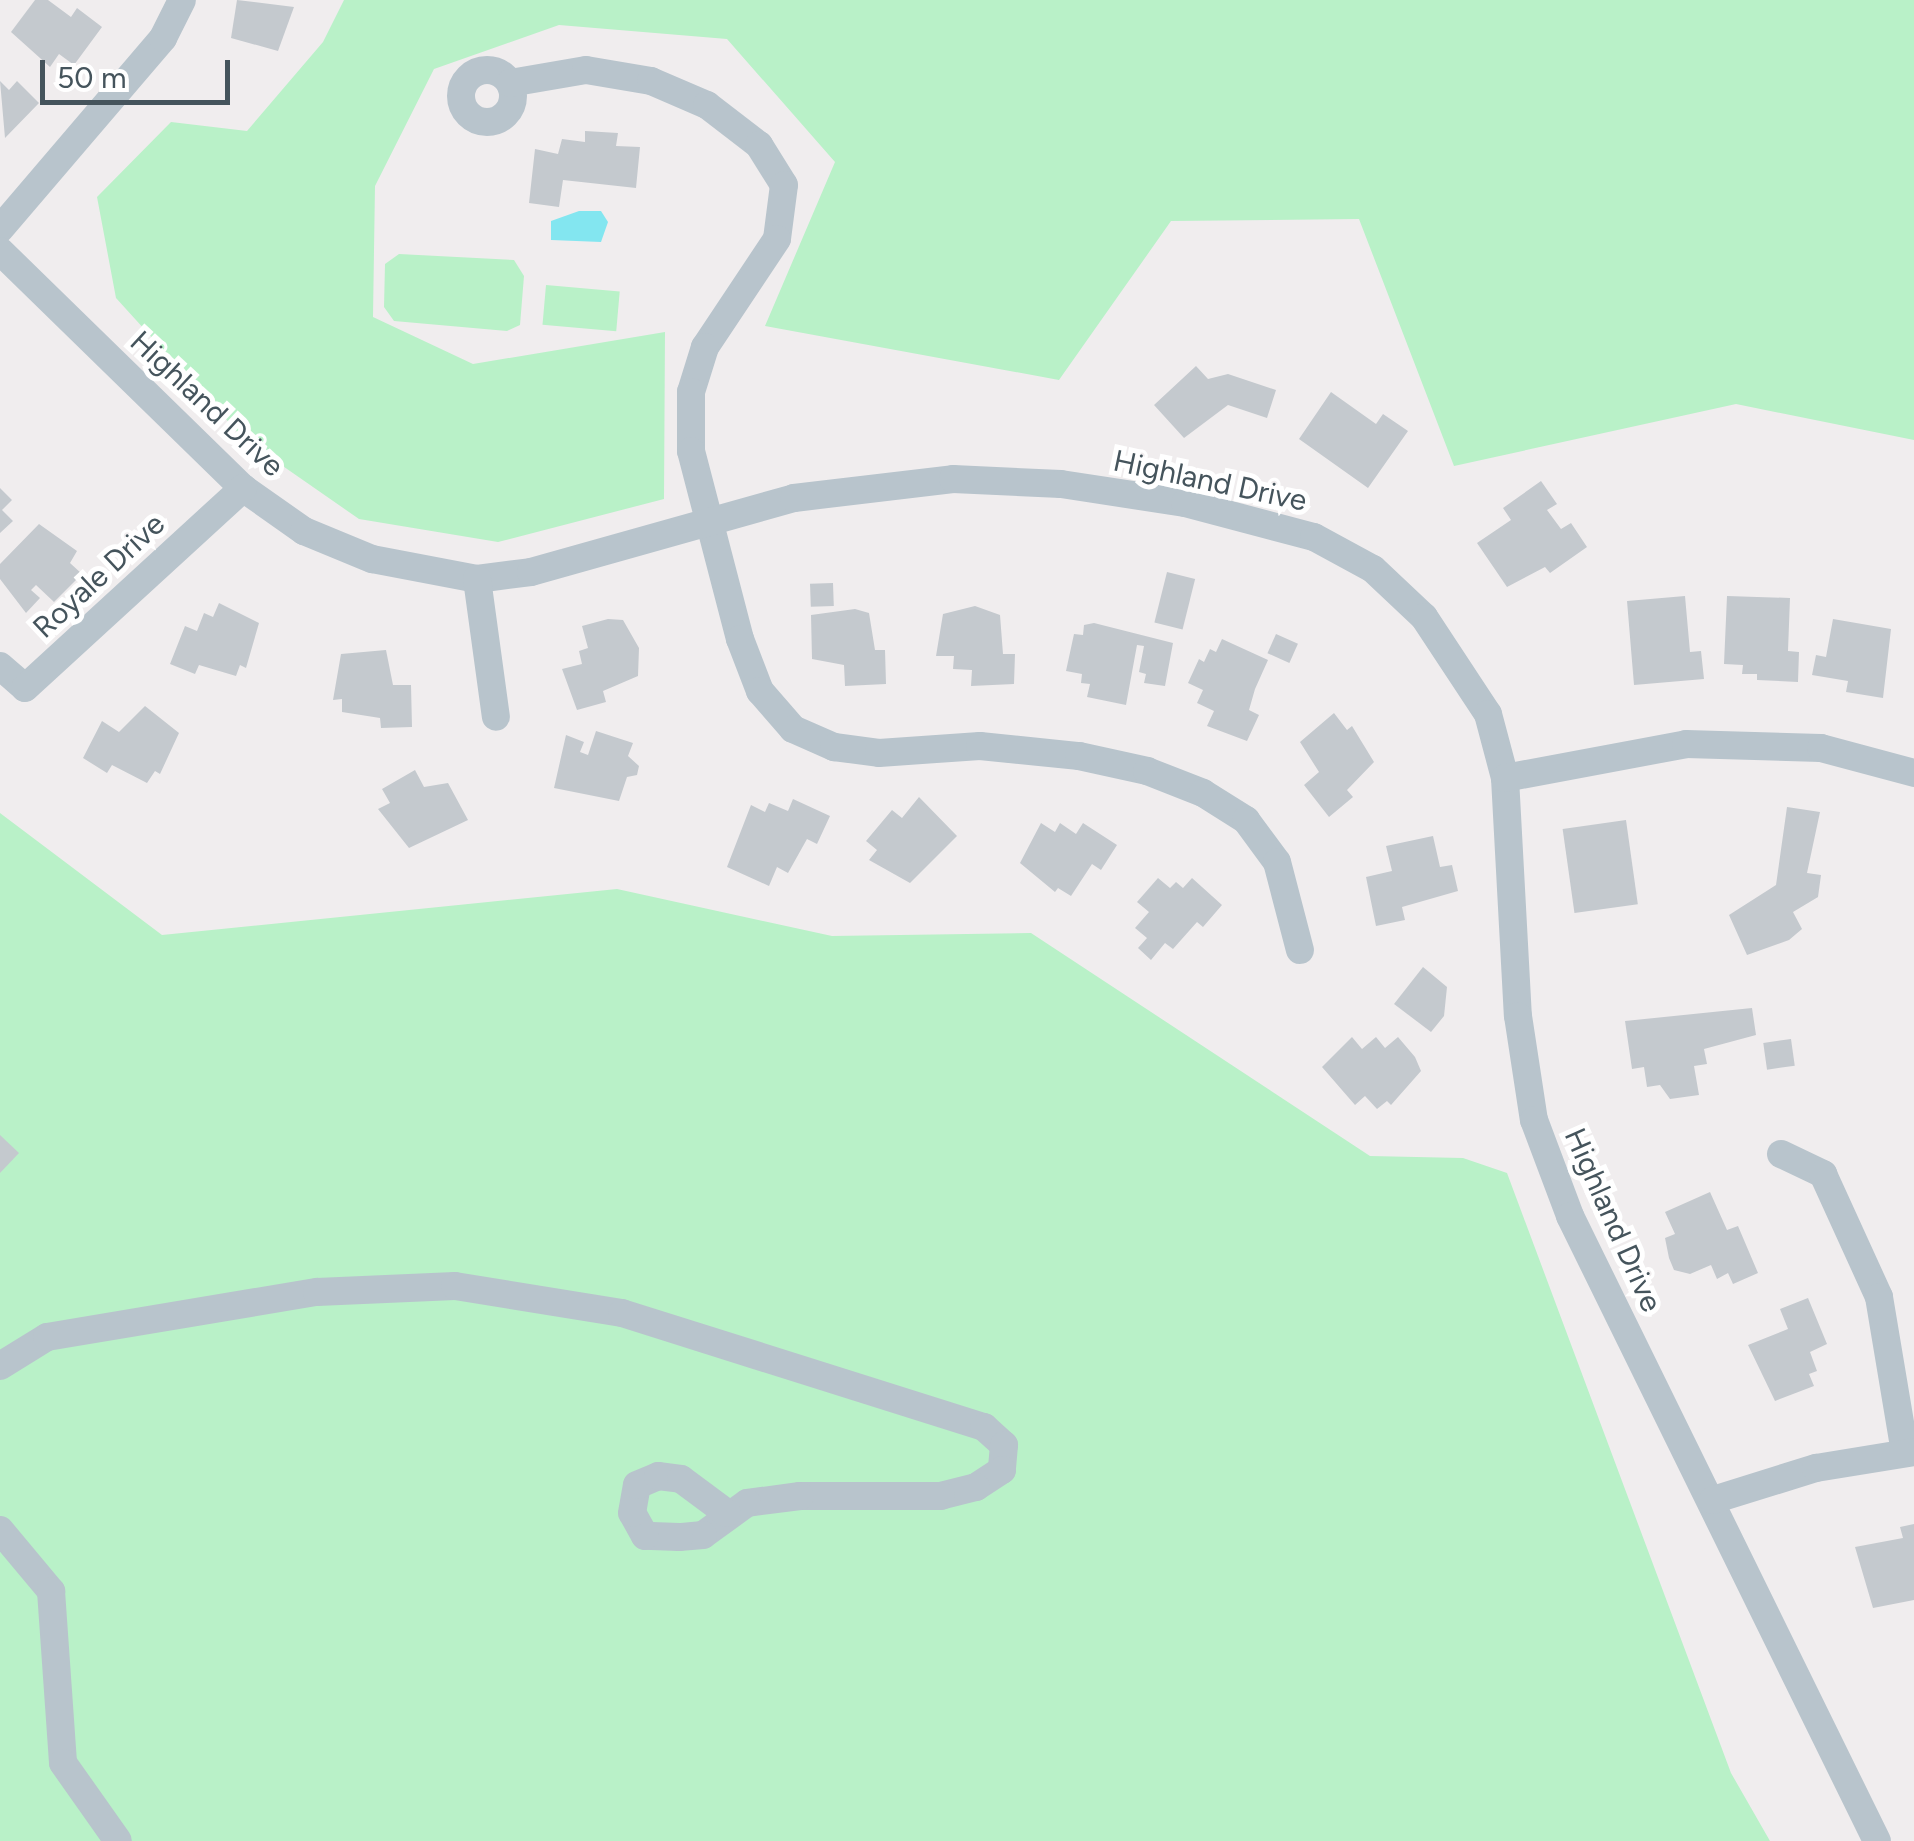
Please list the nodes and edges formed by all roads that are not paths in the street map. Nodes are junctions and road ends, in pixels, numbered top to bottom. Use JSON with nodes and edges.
{"nodes":[{"id":1,"x":182,"y":0,"type":"edge"},
{"id":2,"x":510,"y":83,"type":"dead end"},
{"id":3,"x":0,"y":228,"type":"edge"},
{"id":4,"x":0,"y":251,"type":"edge"},
{"id":5,"x":243,"y":488,"type":"junction"},
{"id":6,"x":707,"y":519,"type":"junction"},
{"id":7,"x":477,"y":579,"type":"junction"},
{"id":8,"x":0,"y":666,"type":"edge"},
{"id":9,"x":496,"y":717,"type":"dead end"},
{"id":10,"x":1914,"y":773,"type":"edge"},
{"id":11,"x":1505,"y":778,"type":"junction"},
{"id":12,"x":1300,"y":950,"type":"dead end"},
{"id":13,"x":1781,"y":1154,"type":"dead end"},
{"id":14,"x":0,"y":1366,"type":"edge"},
{"id":15,"x":1910,"y":1452,"type":"edge"},
{"id":16,"x":1713,"y":1500,"type":"junction"},
{"id":17,"x":727,"y":1513,"type":"dead end"},
{"id":18,"x":0,"y":1530,"type":"edge"},
{"id":19,"x":102,"y":1837,"type":"edge"},
{"id":20,"x":1877,"y":1841,"type":"edge"}],
"edges":[{"from":1,"to":3,"type":"street"},
{"from":2,"to":6,"type":"street"},
{"from":4,"to":5,"type":"street","name":"Highland Drive"},
{"from":5,"to":7,"type":"street","name":"Highland Drive"},
{"from":5,"to":8,"type":"street","name":"Royale Drive"},
{"from":6,"to":7,"type":"street","name":"Highland Drive"},
{"from":6,"to":11,"type":"street","name":"Highland Drive"},
{"from":6,"to":12,"type":"street"},
{"from":7,"to":9,"type":"street"},
{"from":10,"to":11,"type":"street"},
{"from":11,"to":16,"type":"street","name":"Highland Drive"},
{"from":13,"to":15,"type":"street"},
{"from":14,"to":17,"type":"street"},
{"from":15,"to":16,"type":"street"},
{"from":16,"to":20,"type":"street","name":"Highland Drive"},
{"from":18,"to":19,"type":"street"}]}
